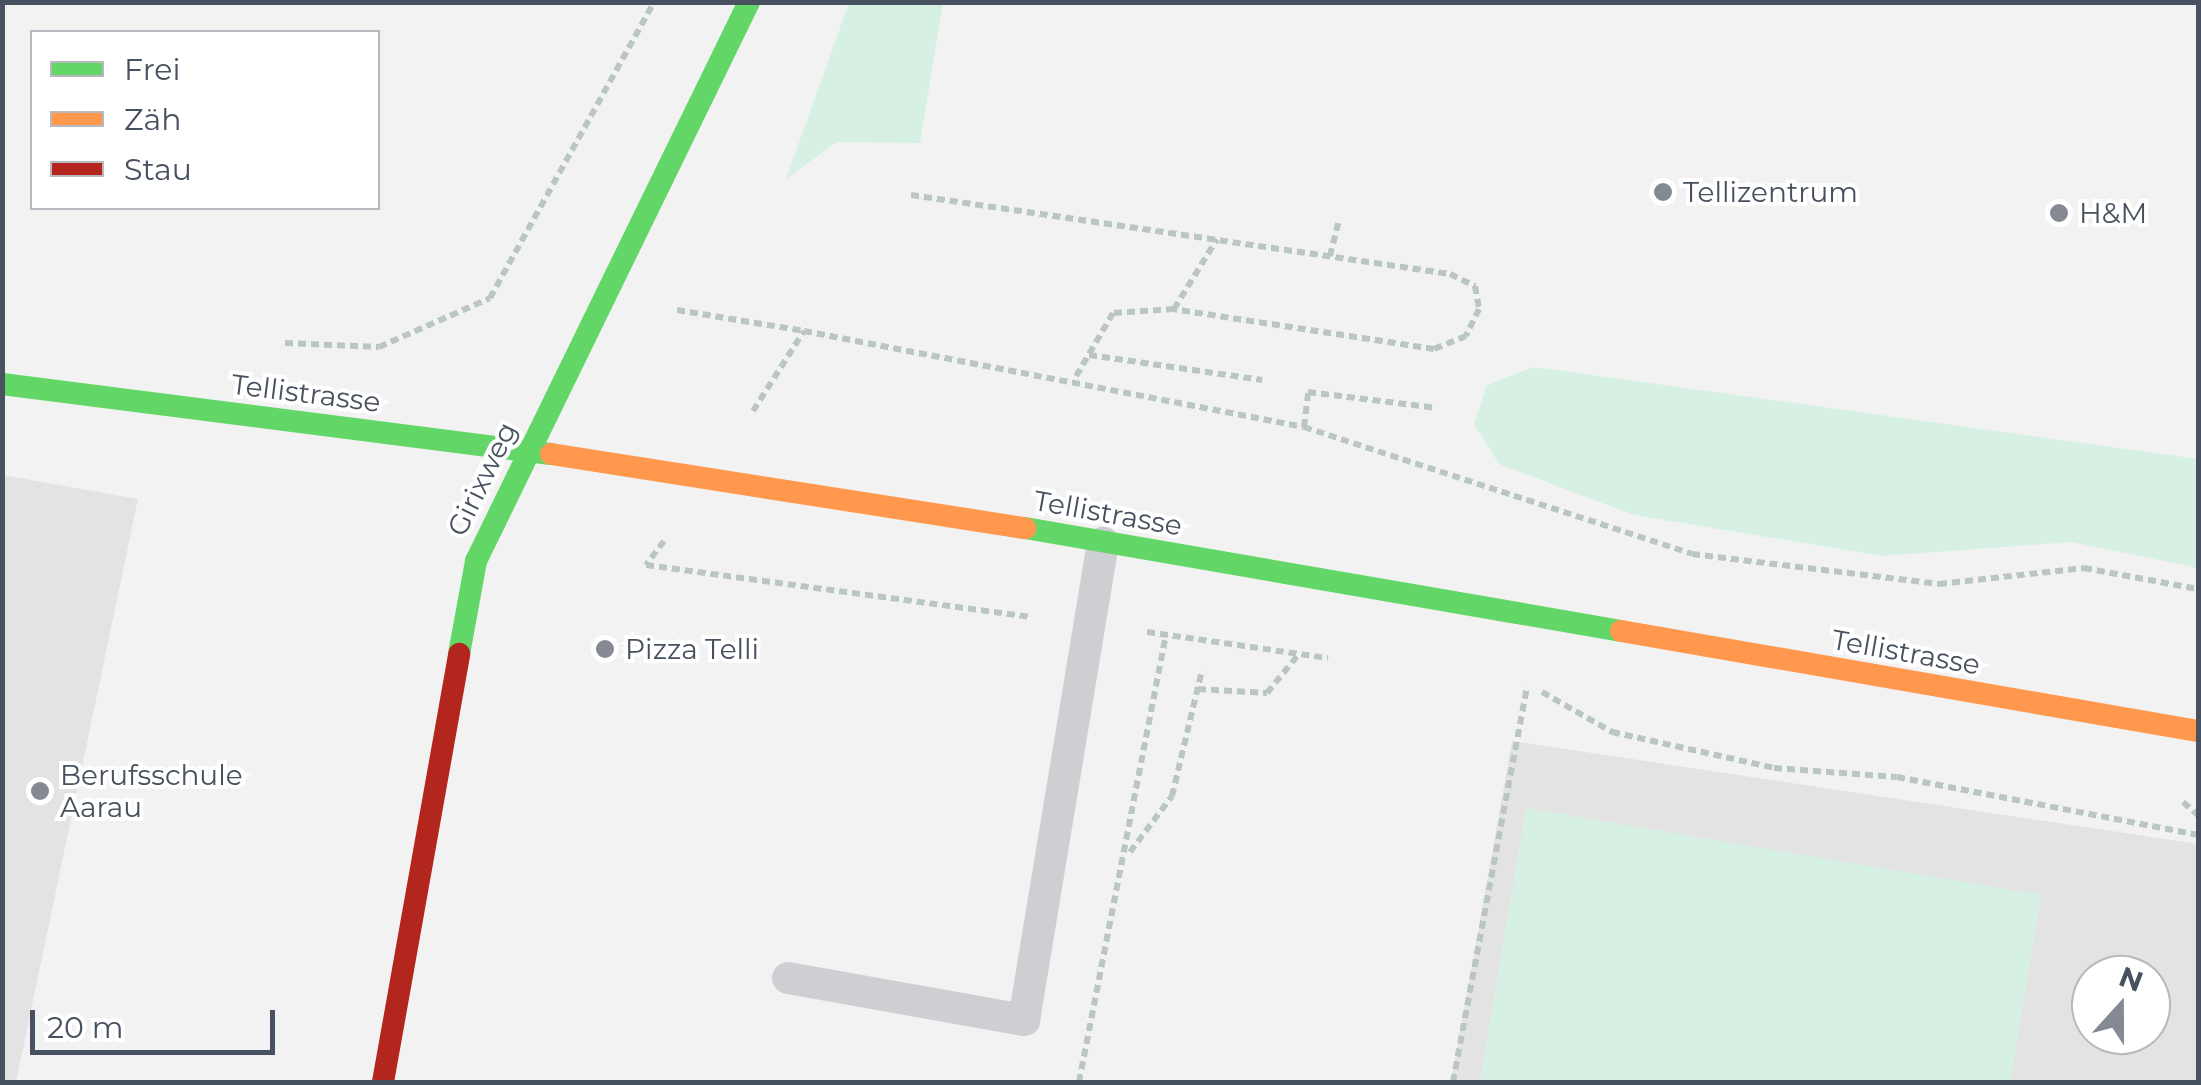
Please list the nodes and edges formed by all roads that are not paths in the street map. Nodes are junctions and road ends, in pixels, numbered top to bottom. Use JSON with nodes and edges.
{"nodes":[{"id":1,"x":713,"y":2,"type":"edge"},
{"id":2,"x":746,"y":9,"type":"edge"},
{"id":3,"x":2,"y":384,"type":"edge"},
{"id":4,"x":529,"y":451,"type":"junction"},
{"id":5,"x":1103,"y":542,"type":"junction"},
{"id":6,"x":2198,"y":731,"type":"edge"},
{"id":7,"x":788,"y":978,"type":"dead end"},
{"id":8,"x":383,"y":1082,"type":"edge"}],
"edges":[{"from":1,"to":2,"type":"lane"},
{"from":2,"to":4,"type":"main road","name":"Girixweg"},
{"from":3,"to":4,"type":"main road","name":"Tellistrasse"},
{"from":4,"to":5,"type":"main road","name":"Tellistrasse"},
{"from":4,"to":8,"type":"main road","name":"Girixweg"},
{"from":5,"to":6,"type":"main road","name":"Tellistrasse"},
{"from":5,"to":7,"type":"lane"}]}
